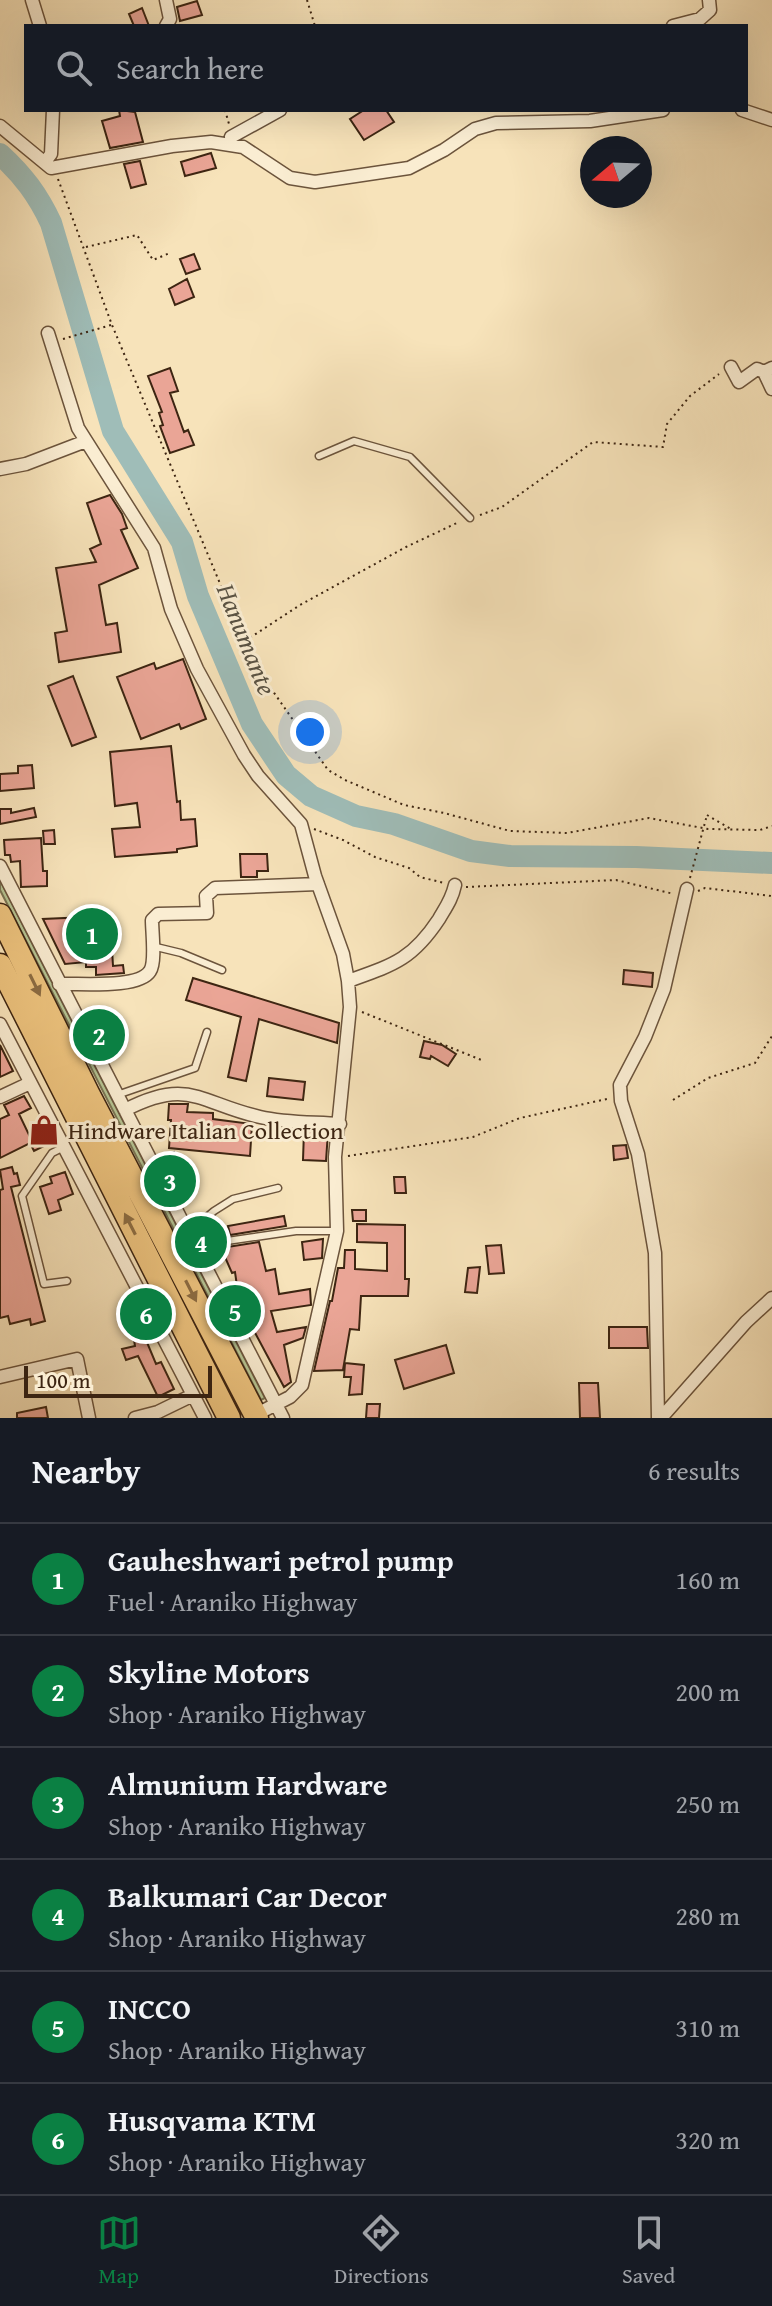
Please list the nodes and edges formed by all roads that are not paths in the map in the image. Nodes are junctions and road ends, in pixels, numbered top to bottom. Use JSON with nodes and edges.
{"nodes":[{"id":1,"x":32,"y":0,"type":"edge"},
{"id":2,"x":166,"y":0,"type":"edge"},
{"id":3,"x":709,"y":0,"type":"edge"},
{"id":4,"x":39,"y":24,"type":"edge"},
{"id":5,"x":167,"y":24,"type":"edge"},
{"id":6,"x":681,"y":24,"type":"edge"},
{"id":7,"x":53,"y":112,"type":"edge"},
{"id":8,"x":276,"y":112,"type":"edge"},
{"id":9,"x":641,"y":112,"type":"edge"},
{"id":10,"x":748,"y":112,"type":"edge"},
{"id":11,"x":619,"y":114,"type":"edge"},
{"id":12,"x":772,"y":120,"type":"edge"},
{"id":13,"x":0,"y":126,"type":"edge"},
{"id":14,"x":231,"y":137,"type":"dead end"},
{"id":15,"x":48,"y":165,"type":"junction"},
{"id":16,"x":50,"y":337,"type":"road end"},
{"id":17,"x":731,"y":367,"type":"road end"},
{"id":18,"x":768,"y":370,"type":"edge"},
{"id":19,"x":772,"y":389,"type":"edge"},
{"id":20,"x":86,"y":441,"type":"junction"},
{"id":21,"x":319,"y":456,"type":"dead end"},
{"id":22,"x":0,"y":469,"type":"edge"},
{"id":23,"x":470,"y":518,"type":"road end"},
{"id":24,"x":0,"y":866,"type":"edge"},
{"id":25,"x":318,"y":884,"type":"junction"},
{"id":26,"x":455,"y":885,"type":"road end"},
{"id":27,"x":688,"y":888,"type":"road end"},
{"id":28,"x":0,"y":915,"type":"edge"},
{"id":29,"x":152,"y":946,"type":"junction"},
{"id":30,"x":0,"y":965,"type":"edge"},
{"id":31,"x":222,"y":970,"type":"dead end"},
{"id":32,"x":348,"y":981,"type":"junction"},
{"id":33,"x":59,"y":984,"type":"junction"},
{"id":34,"x":0,"y":1024,"type":"edge"},
{"id":35,"x":207,"y":1032,"type":"dead end"},
{"id":36,"x":30,"y":1083,"type":"junction"},
{"id":37,"x":117,"y":1095,"type":"junction"},
{"id":38,"x":0,"y":1097,"type":"edge"},
{"id":39,"x":125,"y":1110,"type":"junction"},
{"id":40,"x":340,"y":1124,"type":"junction"},
{"id":41,"x":64,"y":1147,"type":"junction"},
{"id":42,"x":278,"y":1188,"type":"dead end"},
{"id":43,"x":337,"y":1231,"type":"junction"},
{"id":44,"x":190,"y":1240,"type":"junction"},
{"id":45,"x":67,"y":1281,"type":"dead end"},
{"id":46,"x":772,"y":1298,"type":"edge"},
{"id":47,"x":0,"y":1377,"type":"edge"},
{"id":48,"x":193,"y":1395,"type":"junction"},
{"id":49,"x":275,"y":1403,"type":"junction"},
{"id":50,"x":256,"y":1416,"type":"edge"},
{"id":51,"x":89,"y":1418,"type":"edge"},
{"id":52,"x":135,"y":1418,"type":"edge"},
{"id":53,"x":205,"y":1418,"type":"edge"},
{"id":54,"x":229,"y":1418,"type":"edge"},
{"id":55,"x":283,"y":1418,"type":"edge"},
{"id":56,"x":660,"y":1418,"type":"edge"}],
"edges":[{"from":1,"to":4,"type":"street"},
{"from":2,"to":5,"type":"street"},
{"from":3,"to":6,"type":"street"},
{"from":7,"to":15,"type":"street"},
{"from":8,"to":14,"type":"street"},
{"from":9,"to":11,"type":"street"},
{"from":10,"to":12,"type":"street"},
{"from":11,"to":15,"type":"street"},
{"from":13,"to":15,"type":"street"},
{"from":16,"to":20,"type":"street"},
{"from":17,"to":18,"type":"street"},
{"from":18,"to":19,"type":"street"},
{"from":20,"to":22,"type":"street"},
{"from":20,"to":25,"type":"street"},
{"from":21,"to":23,"type":"lane"},
{"from":24,"to":33,"type":"street"},
{"from":25,"to":29,"type":"street"},
{"from":25,"to":32,"type":"street"},
{"from":26,"to":32,"type":"street"},
{"from":27,"to":56,"type":"street"},
{"from":28,"to":50,"type":"highway","one_way":true},
{"from":29,"to":31,"type":"lane"},
{"from":29,"to":33,"type":"street"},
{"from":54,"to":30,"type":"highway","one_way":true},
{"from":32,"to":40,"type":"street"},
{"from":33,"to":37,"type":"street"},
{"from":34,"to":36,"type":"street"},
{"from":35,"to":37,"type":"lane"},
{"from":36,"to":38,"type":"street"},
{"from":36,"to":41,"type":"street"},
{"from":37,"to":39,"type":"street"},
{"from":39,"to":40,"type":"street"},
{"from":39,"to":44,"type":"street"},
{"from":40,"to":43,"type":"street"},
{"from":41,"to":45,"type":"lane"},
{"from":41,"to":48,"type":"street"},
{"from":42,"to":44,"type":"lane"},
{"from":43,"to":44,"type":"lane"},
{"from":43,"to":49,"type":"street"},
{"from":44,"to":49,"type":"street"},
{"from":46,"to":56,"type":"street"},
{"from":47,"to":51,"type":"street"},
{"from":48,"to":52,"type":"street"},
{"from":48,"to":53,"type":"street"},
{"from":49,"to":50,"type":"street"},
{"from":49,"to":55,"type":"street"}]}
